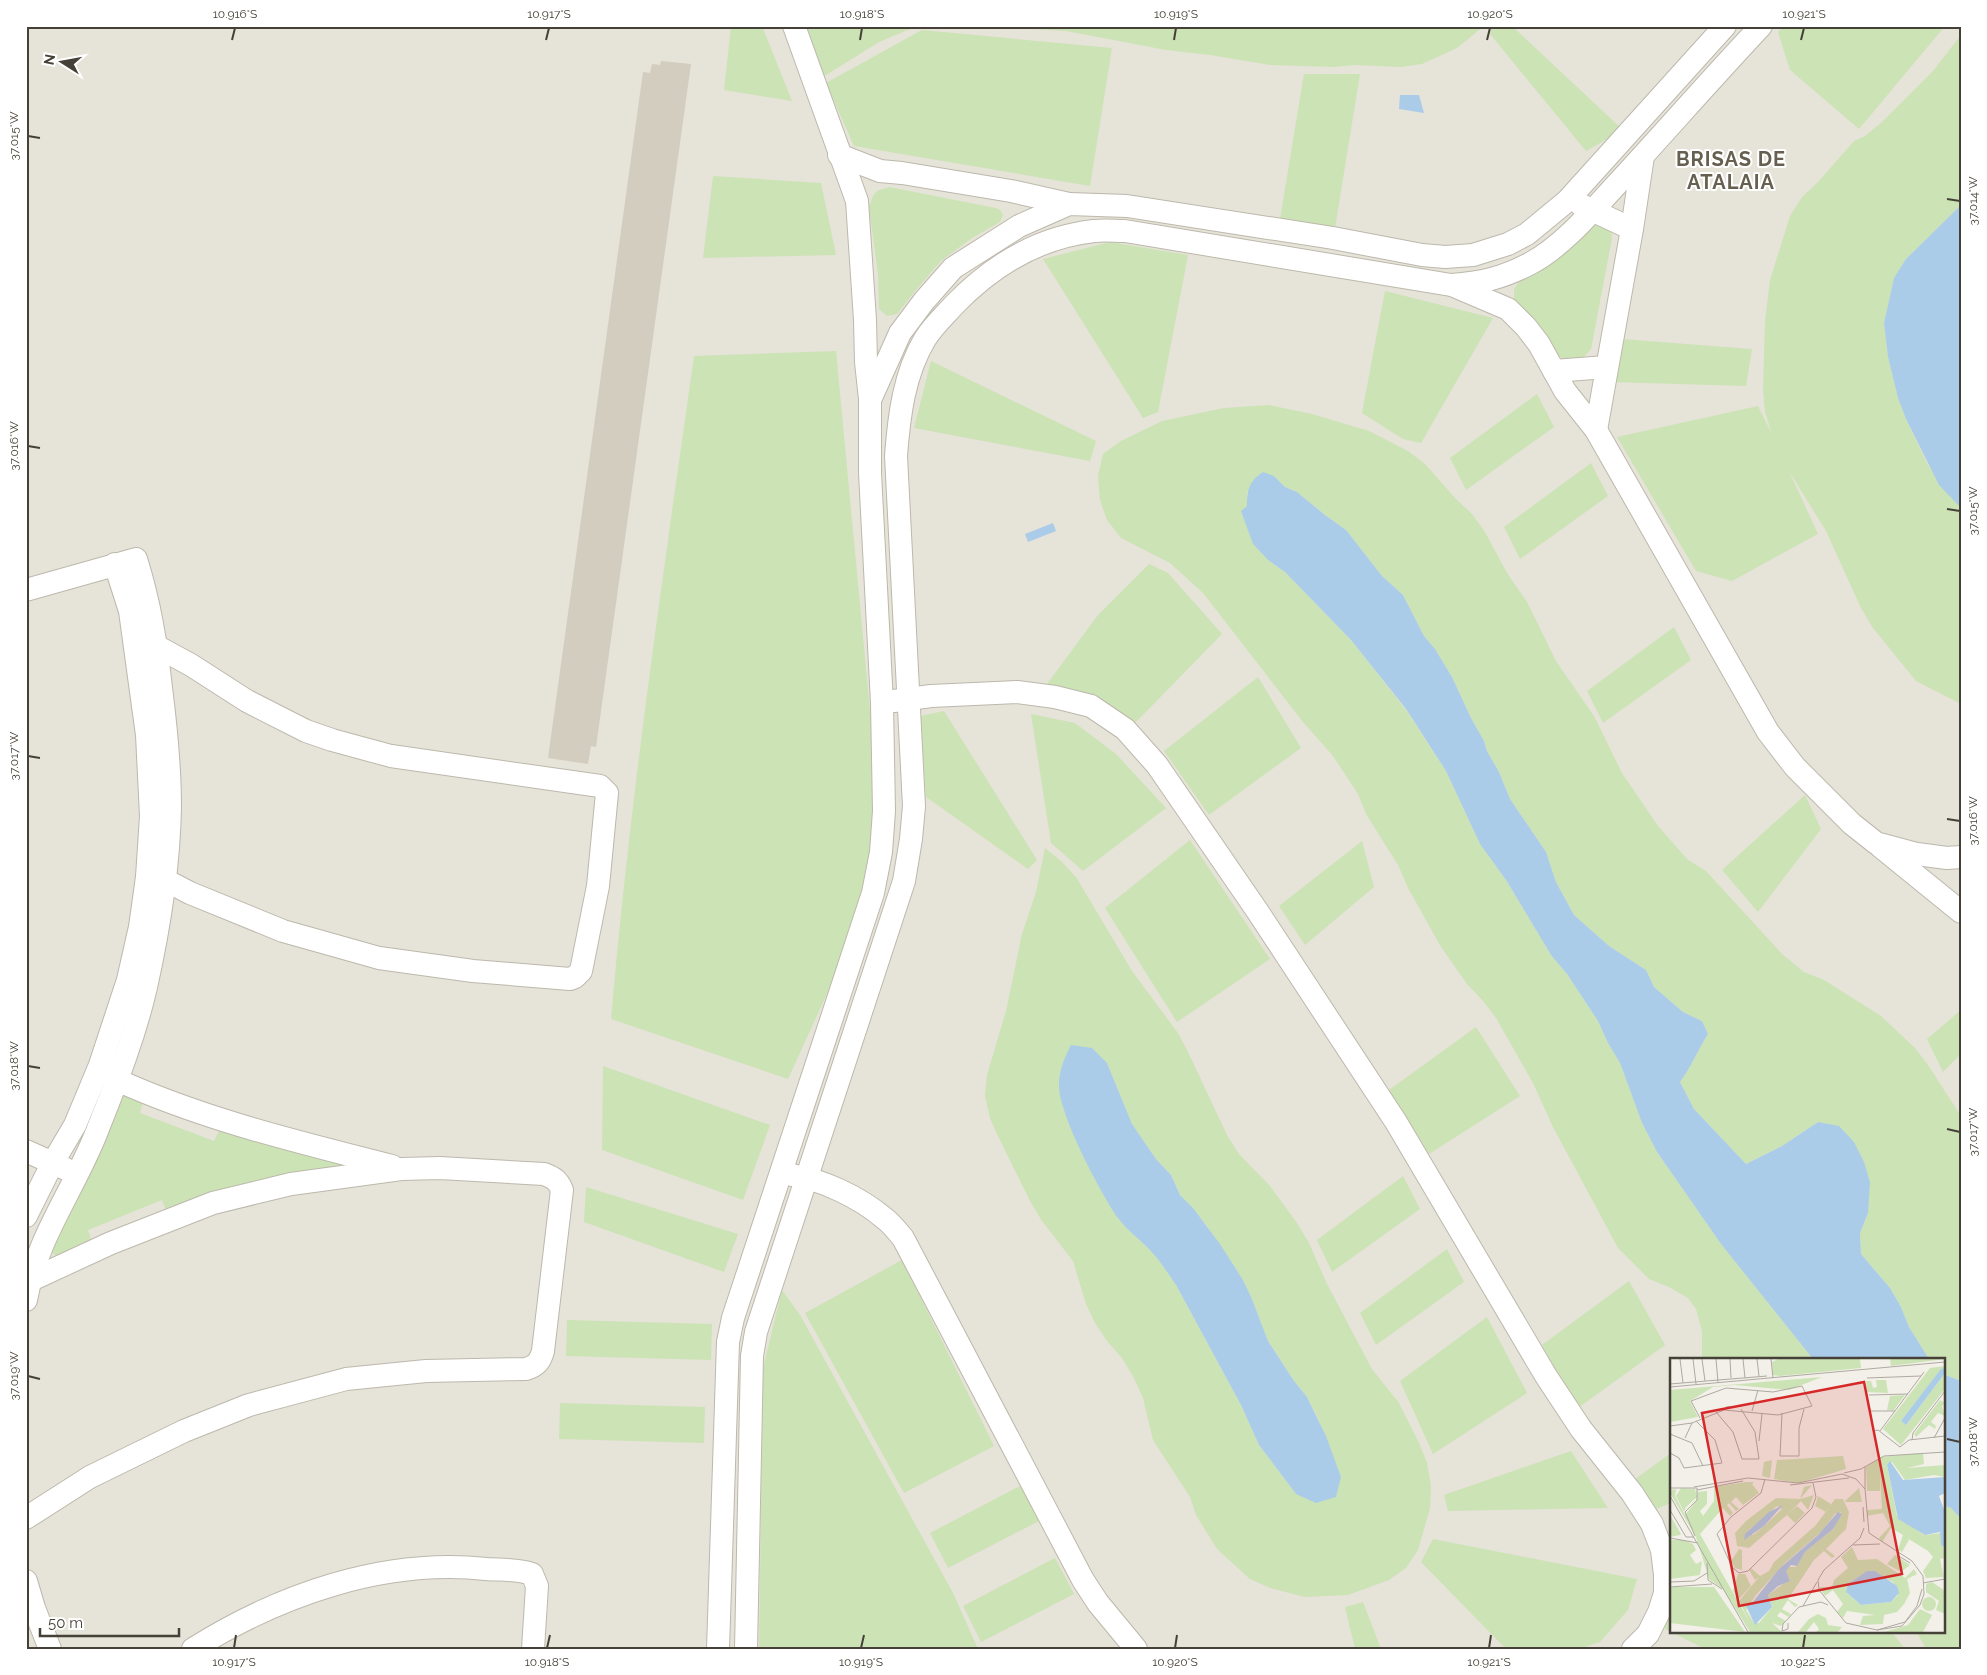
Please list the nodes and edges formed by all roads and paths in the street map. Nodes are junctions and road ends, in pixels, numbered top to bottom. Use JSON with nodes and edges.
{"nodes":[{"id":1,"x":794,"y":26,"type":"edge"},
{"id":2,"x":1725,"y":26,"type":"edge"},
{"id":3,"x":1761,"y":26,"type":"edge"},
{"id":4,"x":839,"y":155,"type":"junction"},
{"id":5,"x":1643,"y":156,"type":"junction"},
{"id":6,"x":880,"y":171,"type":"junction"},
{"id":7,"x":1011,"y":190,"type":"junction"},
{"id":8,"x":1567,"y":200,"type":"junction"},
{"id":9,"x":857,"y":201,"type":"junction"},
{"id":10,"x":1069,"y":204,"type":"junction"},
{"id":11,"x":1593,"y":209,"type":"junction"},
{"id":12,"x":1019,"y":226,"type":"junction"},
{"id":13,"x":1632,"y":229,"type":"junction"},
{"id":14,"x":1508,"y":244,"type":"junction"},
{"id":15,"x":1024,"y":251,"type":"junction"},
{"id":16,"x":1504,"y":276,"type":"junction"},
{"id":17,"x":1450,"y":285,"type":"junction"},
{"id":18,"x":1508,"y":309,"type":"junction"},
{"id":19,"x":865,"y":320,"type":"junction"},
{"id":20,"x":900,"y":333,"type":"junction"},
{"id":21,"x":925,"y":338,"type":"junction"},
{"id":22,"x":1606,"y":367,"type":"junction"},
{"id":23,"x":1554,"y":371,"type":"junction"},
{"id":24,"x":870,"y":400,"type":"junction"},
{"id":25,"x":1596,"y":430,"type":"junction"},
{"id":26,"x":126,"y":562,"type":"junction"},
{"id":27,"x":26,"y":590,"type":"edge"},
{"id":28,"x":156,"y":646,"type":"junction"},
{"id":29,"x":909,"y":698,"type":"junction"},
{"id":30,"x":882,"y":703,"type":"junction"},
{"id":31,"x":1876,"y":843,"type":"junction"},
{"id":32,"x":1961,"y":857,"type":"edge"},
{"id":33,"x":156,"y":879,"type":"junction"},
{"id":34,"x":1961,"y":912,"type":"edge"},
{"id":35,"x":117,"y":1080,"type":"junction"},
{"id":36,"x":26,"y":1151,"type":"edge"},
{"id":37,"x":52,"y":1164,"type":"junction"},
{"id":38,"x":401,"y":1169,"type":"junction"},
{"id":39,"x":780,"y":1172,"type":"junction"},
{"id":40,"x":77,"y":1173,"type":"junction"},
{"id":41,"x":806,"y":1177,"type":"junction"},
{"id":42,"x":26,"y":1216,"type":"edge"},
{"id":43,"x":28,"y":1290,"type":"edge"},
{"id":44,"x":26,"y":1518,"type":"edge"},
{"id":45,"x":26,"y":1582,"type":"edge"},
{"id":46,"x":50,"y":1649,"type":"edge"},
{"id":47,"x":193,"y":1649,"type":"edge"},
{"id":48,"x":533,"y":1649,"type":"edge"},
{"id":49,"x":718,"y":1649,"type":"edge"},
{"id":50,"x":746,"y":1649,"type":"edge"},
{"id":51,"x":1136,"y":1649,"type":"edge"},
{"id":52,"x":1633,"y":1649,"type":"edge"}],
"edges":[{"from":1,"to":4,"type":"street"},
{"from":2,"to":8,"type":"street"},
{"from":3,"to":5,"type":"street"},
{"from":4,"to":6,"type":"street"},
{"from":4,"to":9,"type":"street"},
{"from":5,"to":11,"type":"street"},
{"from":5,"to":13,"type":"street"},
{"from":6,"to":7,"type":"street"},
{"from":6,"to":9,"type":"street"},
{"from":7,"to":10,"type":"street"},
{"from":7,"to":12,"type":"street"},
{"from":8,"to":11,"type":"street"},
{"from":8,"to":14,"type":"street"},
{"from":9,"to":19,"type":"street"},
{"from":10,"to":12,"type":"street"},
{"from":10,"to":14,"type":"street"},
{"from":11,"to":13,"type":"street"},
{"from":11,"to":16,"type":"street"},
{"from":12,"to":15,"type":"street"},
{"from":12,"to":20,"type":"street"},
{"from":13,"to":22,"type":"street"},
{"from":14,"to":16,"type":"street"},
{"from":15,"to":17,"type":"street"},
{"from":15,"to":21,"type":"street"},
{"from":16,"to":17,"type":"street"},
{"from":16,"to":18,"type":"street"},
{"from":17,"to":18,"type":"street"},
{"from":18,"to":23,"type":"street"},
{"from":19,"to":20,"type":"street"},
{"from":19,"to":24,"type":"street"},
{"from":20,"to":21,"type":"street"},
{"from":20,"to":24,"type":"street"},
{"from":21,"to":29,"type":"street"},
{"from":22,"to":23,"type":"street"},
{"from":22,"to":25,"type":"street"},
{"from":23,"to":25,"type":"street"},
{"from":24,"to":30,"type":"street"},
{"from":25,"to":31,"type":"street"},
{"from":26,"to":27,"type":"street"},
{"from":26,"to":28,"type":"street"},
{"from":26,"to":33,"type":"street"},
{"from":28,"to":33,"type":"street"},
{"from":28,"to":33,"type":"street"},
{"from":29,"to":30,"type":"street"},
{"from":29,"to":41,"type":"street"},
{"from":29,"to":52,"type":"street"},
{"from":30,"to":39,"type":"street"},
{"from":31,"to":32,"type":"street"},
{"from":31,"to":34,"type":"street"},
{"from":33,"to":35,"type":"street"},
{"from":33,"to":37,"type":"street"},
{"from":35,"to":38,"type":"street"},
{"from":35,"to":40,"type":"street"},
{"from":36,"to":37,"type":"street"},
{"from":37,"to":40,"type":"street"},
{"from":37,"to":42,"type":"street"},
{"from":38,"to":43,"type":"street"},
{"from":38,"to":44,"type":"street"},
{"from":39,"to":41,"type":"street"},
{"from":39,"to":49,"type":"street"},
{"from":40,"to":43,"type":"street"},
{"from":41,"to":50,"type":"street"},
{"from":41,"to":51,"type":"street"},
{"from":45,"to":46,"type":"street"},
{"from":47,"to":48,"type":"street"}]}
